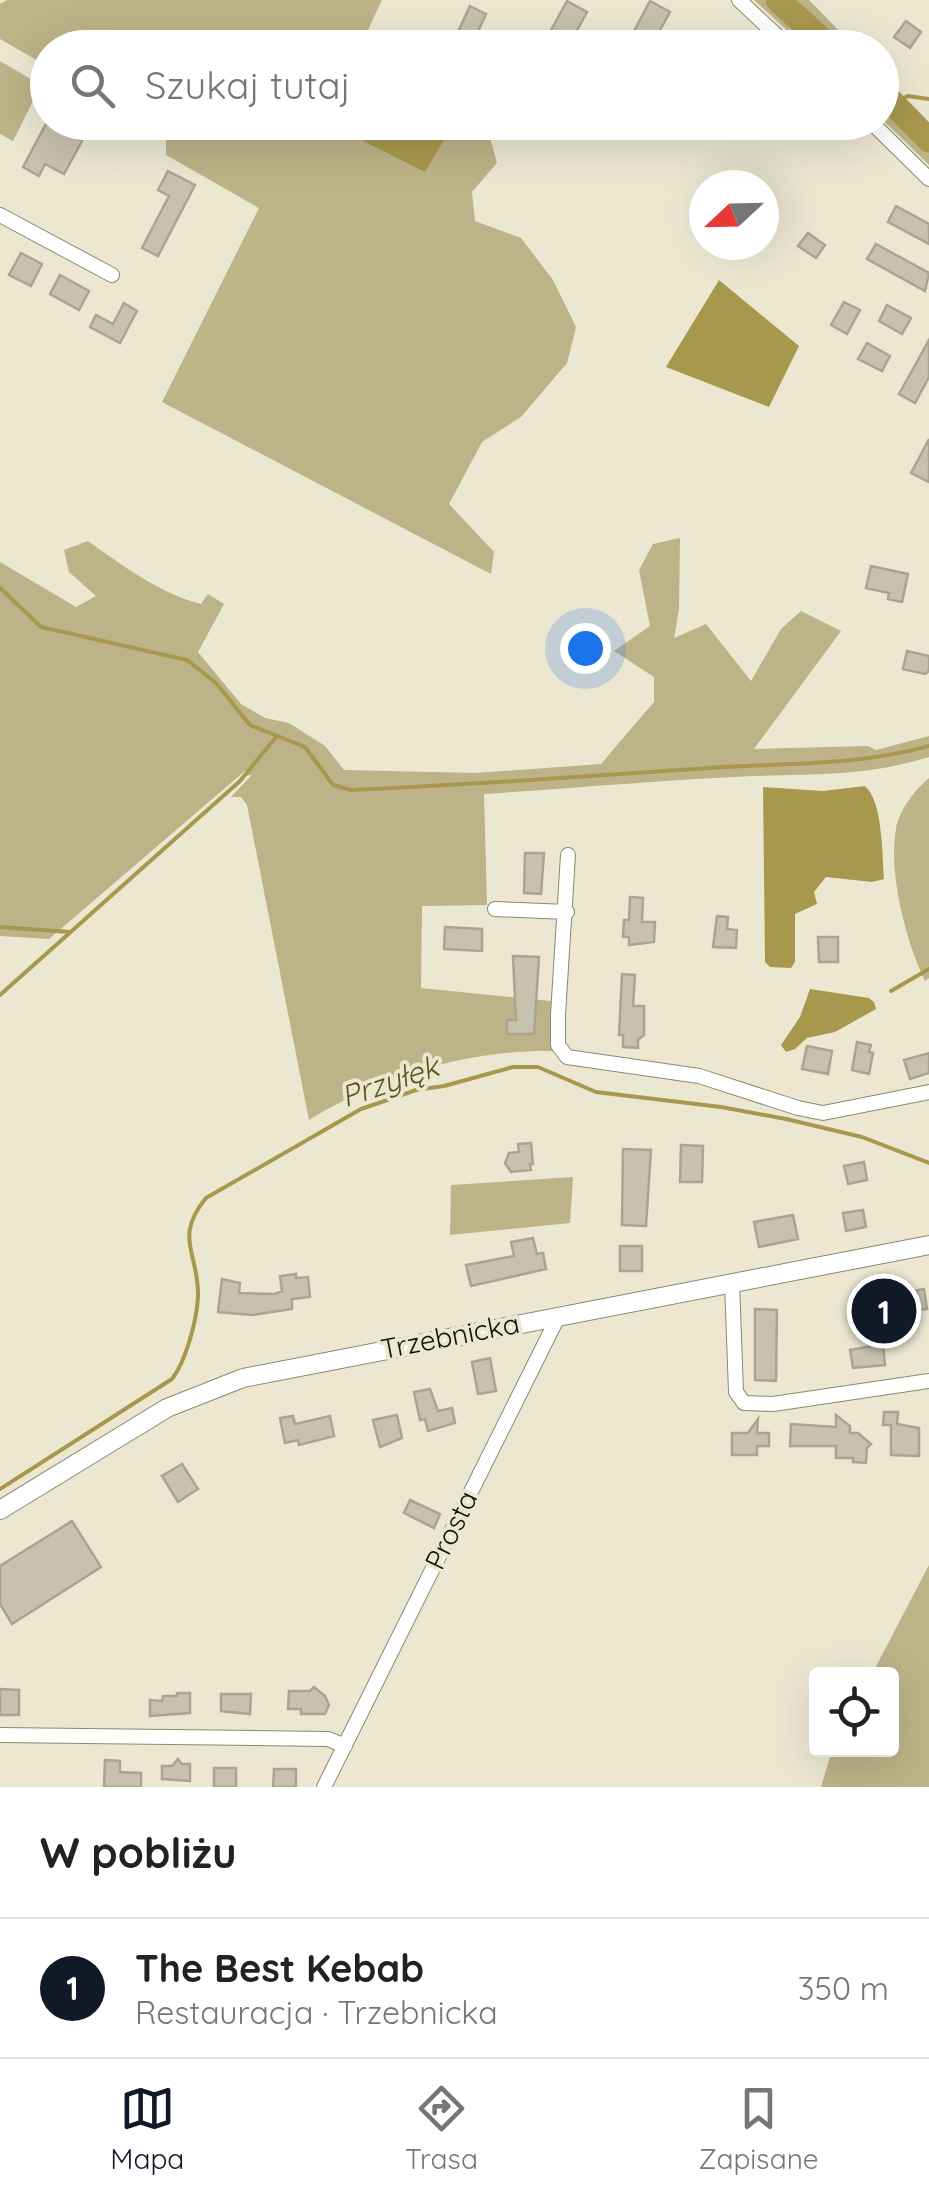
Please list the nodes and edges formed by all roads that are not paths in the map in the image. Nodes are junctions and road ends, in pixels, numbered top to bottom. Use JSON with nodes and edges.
{"nodes":[{"id":1,"x":738,"y":0,"type":"edge"},
{"id":2,"x":770,"y":30,"type":"edge"},
{"id":3,"x":889,"y":140,"type":"edge"},
{"id":4,"x":929,"y":179,"type":"edge"},
{"id":5,"x":0,"y":215,"type":"edge"},
{"id":6,"x":112,"y":275,"type":"dead end"},
{"id":7,"x":568,"y":855,"type":"dead end"},
{"id":8,"x":495,"y":909,"type":"dead end"},
{"id":9,"x":566,"y":912,"type":"junction"},
{"id":10,"x":929,"y":1092,"type":"edge"},
{"id":11,"x":929,"y":1245,"type":"edge"},
{"id":12,"x":732,"y":1283,"type":"junction"},
{"id":13,"x":559,"y":1316,"type":"junction"},
{"id":14,"x":929,"y":1381,"type":"edge"},
{"id":15,"x":0,"y":1510,"type":"edge"},
{"id":16,"x":0,"y":1735,"type":"edge"},
{"id":17,"x":345,"y":1746,"type":"junction"},
{"id":18,"x":324,"y":1787,"type":"edge"}],
"edges":[{"from":1,"to":2,"type":"street"},
{"from":3,"to":4,"type":"street"},
{"from":5,"to":6,"type":"street"},
{"from":7,"to":9,"type":"street"},
{"from":8,"to":9,"type":"street"},
{"from":9,"to":10,"type":"street"},
{"from":11,"to":12,"type":"street","name":"Trzebnicka"},
{"from":12,"to":13,"type":"street","name":"Trzebnicka"},
{"from":12,"to":14,"type":"street"},
{"from":13,"to":15,"type":"street","name":"Trzebnicka"},
{"from":13,"to":17,"type":"street","name":"Prosta"},
{"from":16,"to":17,"type":"street"},
{"from":17,"to":18,"type":"street","name":"Prosta"}]}
